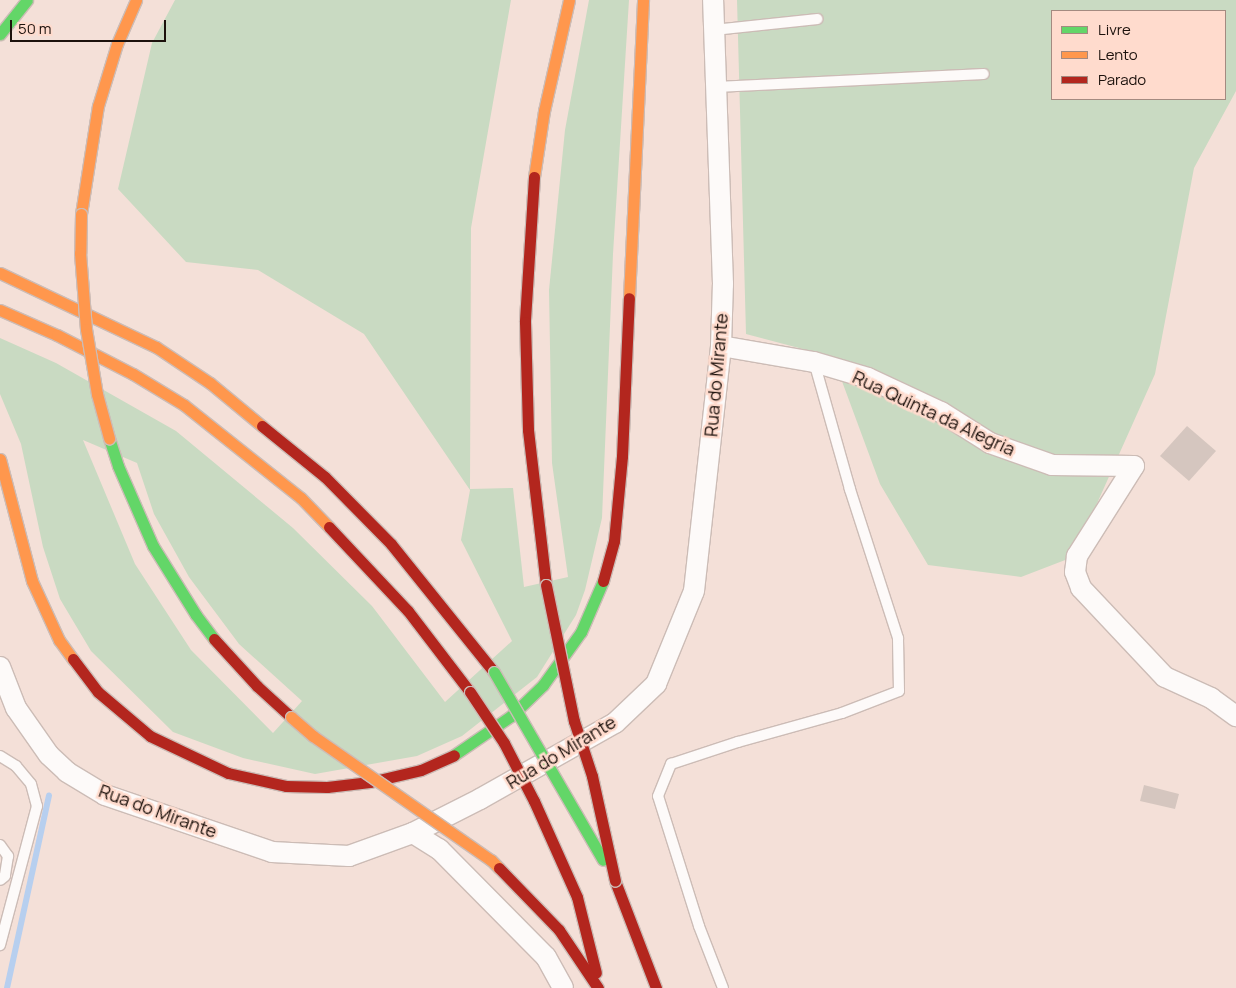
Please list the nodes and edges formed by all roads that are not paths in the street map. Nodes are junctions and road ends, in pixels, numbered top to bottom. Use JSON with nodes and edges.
{"nodes":[{"id":1,"x":27,"y":0,"type":"edge"},
{"id":2,"x":136,"y":0,"type":"edge"},
{"id":3,"x":570,"y":0,"type":"edge"},
{"id":4,"x":643,"y":0,"type":"edge"},
{"id":5,"x":713,"y":0,"type":"edge"},
{"id":6,"x":816,"y":19,"type":"dead end"},
{"id":7,"x":714,"y":30,"type":"junction"},
{"id":8,"x":0,"y":34,"type":"edge"},
{"id":9,"x":984,"y":74,"type":"dead end"},
{"id":10,"x":716,"y":87,"type":"junction"},
{"id":11,"x":0,"y":272,"type":"edge"},
{"id":12,"x":0,"y":310,"type":"edge"},
{"id":13,"x":721,"y":346,"type":"junction"},
{"id":14,"x":814,"y":362,"type":"junction"},
{"id":15,"x":0,"y":459,"type":"edge"},
{"id":16,"x":0,"y":667,"type":"edge"},
{"id":17,"x":1236,"y":716,"type":"edge"},
{"id":18,"x":0,"y":756,"type":"edge"},
{"id":19,"x":413,"y":833,"type":"junction"},
{"id":20,"x":0,"y":846,"type":"edge"},
{"id":21,"x":0,"y":880,"type":"edge"},
{"id":22,"x":615,"y":881,"type":"junction"},
{"id":23,"x":0,"y":946,"type":"edge"},
{"id":24,"x":563,"y":988,"type":"edge"},
{"id":25,"x":599,"y":988,"type":"edge"},
{"id":26,"x":656,"y":988,"type":"edge"},
{"id":27,"x":723,"y":988,"type":"edge"}],
"edges":[{"from":1,"to":8,"type":"highway"},
{"from":2,"to":25,"type":"highway","bridge":true},
{"from":3,"to":22,"type":"highway","bridge":true},
{"from":4,"to":15,"type":"highway"},
{"from":5,"to":7,"type":"street","name":"Rua do Mirante"},
{"from":6,"to":7,"type":"lane"},
{"from":7,"to":10,"type":"street","name":"Rua do Mirante"},
{"from":9,"to":10,"type":"lane"},
{"from":10,"to":13,"type":"street","name":"Rua do Mirante"},
{"from":11,"to":22,"type":"highway","bridge":true},
{"from":12,"to":25,"type":"highway","bridge":true},
{"from":13,"to":14,"type":"street","name":"Rua Quinta da Alegria"},
{"from":13,"to":19,"type":"street","name":"Rua do Mirante"},
{"from":14,"to":17,"type":"street","name":"Rua Quinta da Alegria"},
{"from":14,"to":27,"type":"lane"},
{"from":16,"to":19,"type":"street","name":"Rua do Mirante"},
{"from":18,"to":23,"type":"lane"},
{"from":19,"to":24,"type":"street"},
{"from":20,"to":21,"type":"lane"},
{"from":22,"to":26,"type":"highway"}]}
